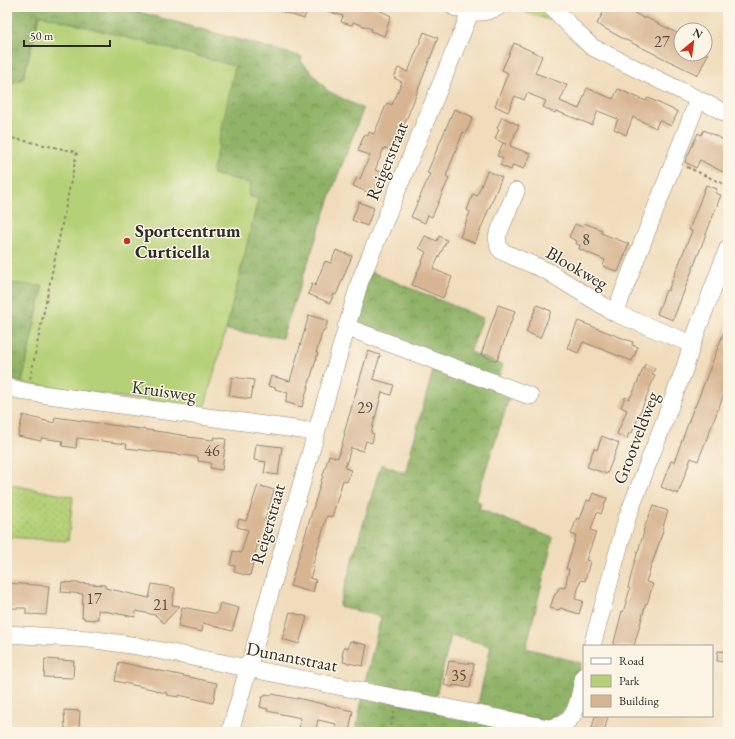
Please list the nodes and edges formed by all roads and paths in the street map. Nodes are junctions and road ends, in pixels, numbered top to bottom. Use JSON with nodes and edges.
{"nodes":[{"id":1,"x":454,"y":7,"type":"edge"},
{"id":2,"x":498,"y":7,"type":"edge"},
{"id":3,"x":552,"y":7,"type":"edge"},
{"id":4,"x":470,"y":13,"type":"junction"},
{"id":5,"x":698,"y":100,"type":"junction"},
{"id":6,"x":728,"y":114,"type":"edge"},
{"id":7,"x":7,"y":137,"type":"edge"},
{"id":8,"x":675,"y":161,"type":"junction"},
{"id":9,"x":728,"y":186,"type":"edge"},
{"id":10,"x":516,"y":191,"type":"dead end"},
{"id":11,"x":728,"y":248,"type":"edge"},
{"id":12,"x":614,"y":313,"type":"junction"},
{"id":13,"x":346,"y":327,"type":"junction"},
{"id":14,"x":692,"y":344,"type":"junction"},
{"id":15,"x":7,"y":387,"type":"edge"},
{"id":16,"x":27,"y":392,"type":"junction"},
{"id":17,"x":530,"y":396,"type":"dead end"},
{"id":18,"x":316,"y":432,"type":"junction"},
{"id":19,"x":7,"y":634,"type":"edge"},
{"id":20,"x":592,"y":645,"type":"edge"},
{"id":21,"x":248,"y":669,"type":"junction"},
{"id":22,"x":583,"y":680,"type":"edge"},
{"id":23,"x":397,"y":699,"type":"junction"},
{"id":24,"x":230,"y":732,"type":"edge"},
{"id":25,"x":390,"y":732,"type":"edge"}],
"edges":[{"from":1,"to":4,"type":"street"},
{"from":2,"to":4,"type":"street"},
{"from":3,"to":5,"type":"street"},
{"from":4,"to":13,"type":"street","name":"Reigerstraat"},
{"from":5,"to":6,"type":"street"},
{"from":5,"to":8,"type":"street"},
{"from":7,"to":16,"type":"path"},
{"from":8,"to":9,"type":"path"},
{"from":8,"to":12,"type":"street"},
{"from":10,"to":12,"type":"street","name":"Blookweg"},
{"from":11,"to":14,"type":"street","name":"Grootveldweg"},
{"from":12,"to":14,"type":"street","name":"Blookweg"},
{"from":13,"to":17,"type":"street"},
{"from":13,"to":18,"type":"street","name":"Reigerstraat"},
{"from":14,"to":20,"type":"street","name":"Grootveldweg"},
{"from":15,"to":16,"type":"street","name":"Kruisweg"},
{"from":16,"to":18,"type":"street","name":"Kruisweg"},
{"from":18,"to":21,"type":"street","name":"Reigerstraat"},
{"from":19,"to":21,"type":"street","name":"Dunantstraat"},
{"from":21,"to":23,"type":"street","name":"Dunantstraat"},
{"from":21,"to":24,"type":"street","name":"Reigerstraat"},
{"from":22,"to":23,"type":"street","name":"Dunantstraat"},
{"from":23,"to":25,"type":"path"}]}
